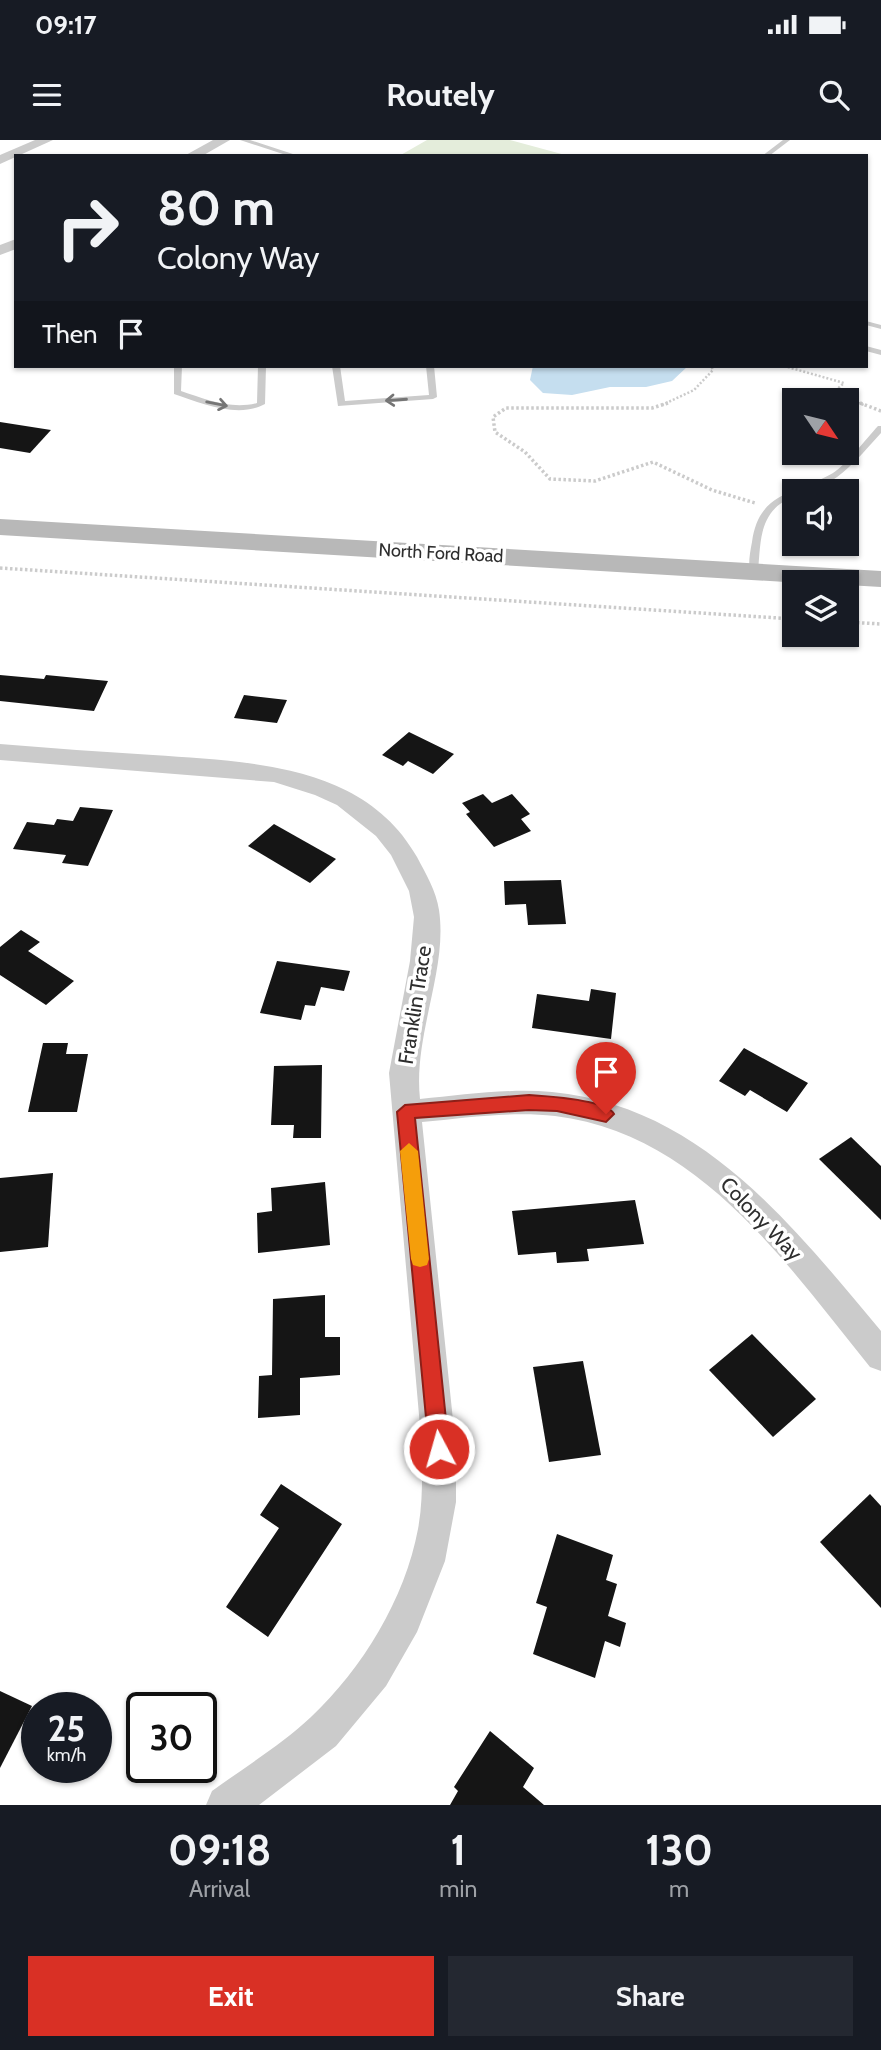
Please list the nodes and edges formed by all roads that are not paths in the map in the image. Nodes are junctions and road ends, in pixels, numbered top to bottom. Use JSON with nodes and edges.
{"nodes":[{"id":1,"x":46,"y":140,"type":"edge"},
{"id":2,"x":223,"y":140,"type":"edge"},
{"id":3,"x":243,"y":140,"type":"edge"},
{"id":4,"x":787,"y":140,"type":"edge"},
{"id":5,"x":195,"y":154,"type":"edge"},
{"id":6,"x":289,"y":154,"type":"edge"},
{"id":7,"x":768,"y":154,"type":"edge"},
{"id":8,"x":0,"y":160,"type":"edge"},
{"id":9,"x":178,"y":368,"type":"edge"},
{"id":10,"x":262,"y":368,"type":"edge"},
{"id":11,"x":336,"y":368,"type":"edge"},
{"id":12,"x":430,"y":368,"type":"edge"},
{"id":13,"x":881,"y":428,"type":"edge"},
{"id":14,"x":827,"y":479,"type":"edge"},
{"id":15,"x":782,"y":500,"type":"edge"},
{"id":16,"x":0,"y":527,"type":"edge"},
{"id":17,"x":753,"y":572,"type":"junction"},
{"id":18,"x":881,"y":579,"type":"edge"},
{"id":19,"x":0,"y":752,"type":"edge"},
{"id":20,"x":405,"y":1112,"type":"junction"},
{"id":21,"x":881,"y":1356,"type":"edge"},
{"id":22,"x":226,"y":1805,"type":"edge"}],
"edges":[{"from":1,"to":8,"type":"street"},
{"from":2,"to":5,"type":"street"},
{"from":3,"to":6,"type":"lane"},
{"from":4,"to":7,"type":"lane"},
{"from":9,"to":10,"type":"lane","one_way":true},
{"from":12,"to":11,"type":"lane","one_way":true},
{"from":13,"to":14,"type":"lane"},
{"from":15,"to":17,"type":"lane"},
{"from":16,"to":17,"type":"main road","name":"North Ford Road"},
{"from":17,"to":18,"type":"main road","name":"North Ford Road"},
{"from":19,"to":20,"type":"street","name":"Franklin Trace"},
{"from":20,"to":21,"type":"street","name":"Colony Way"},
{"from":20,"to":22,"type":"street","name":"Franklin Trace"}]}
